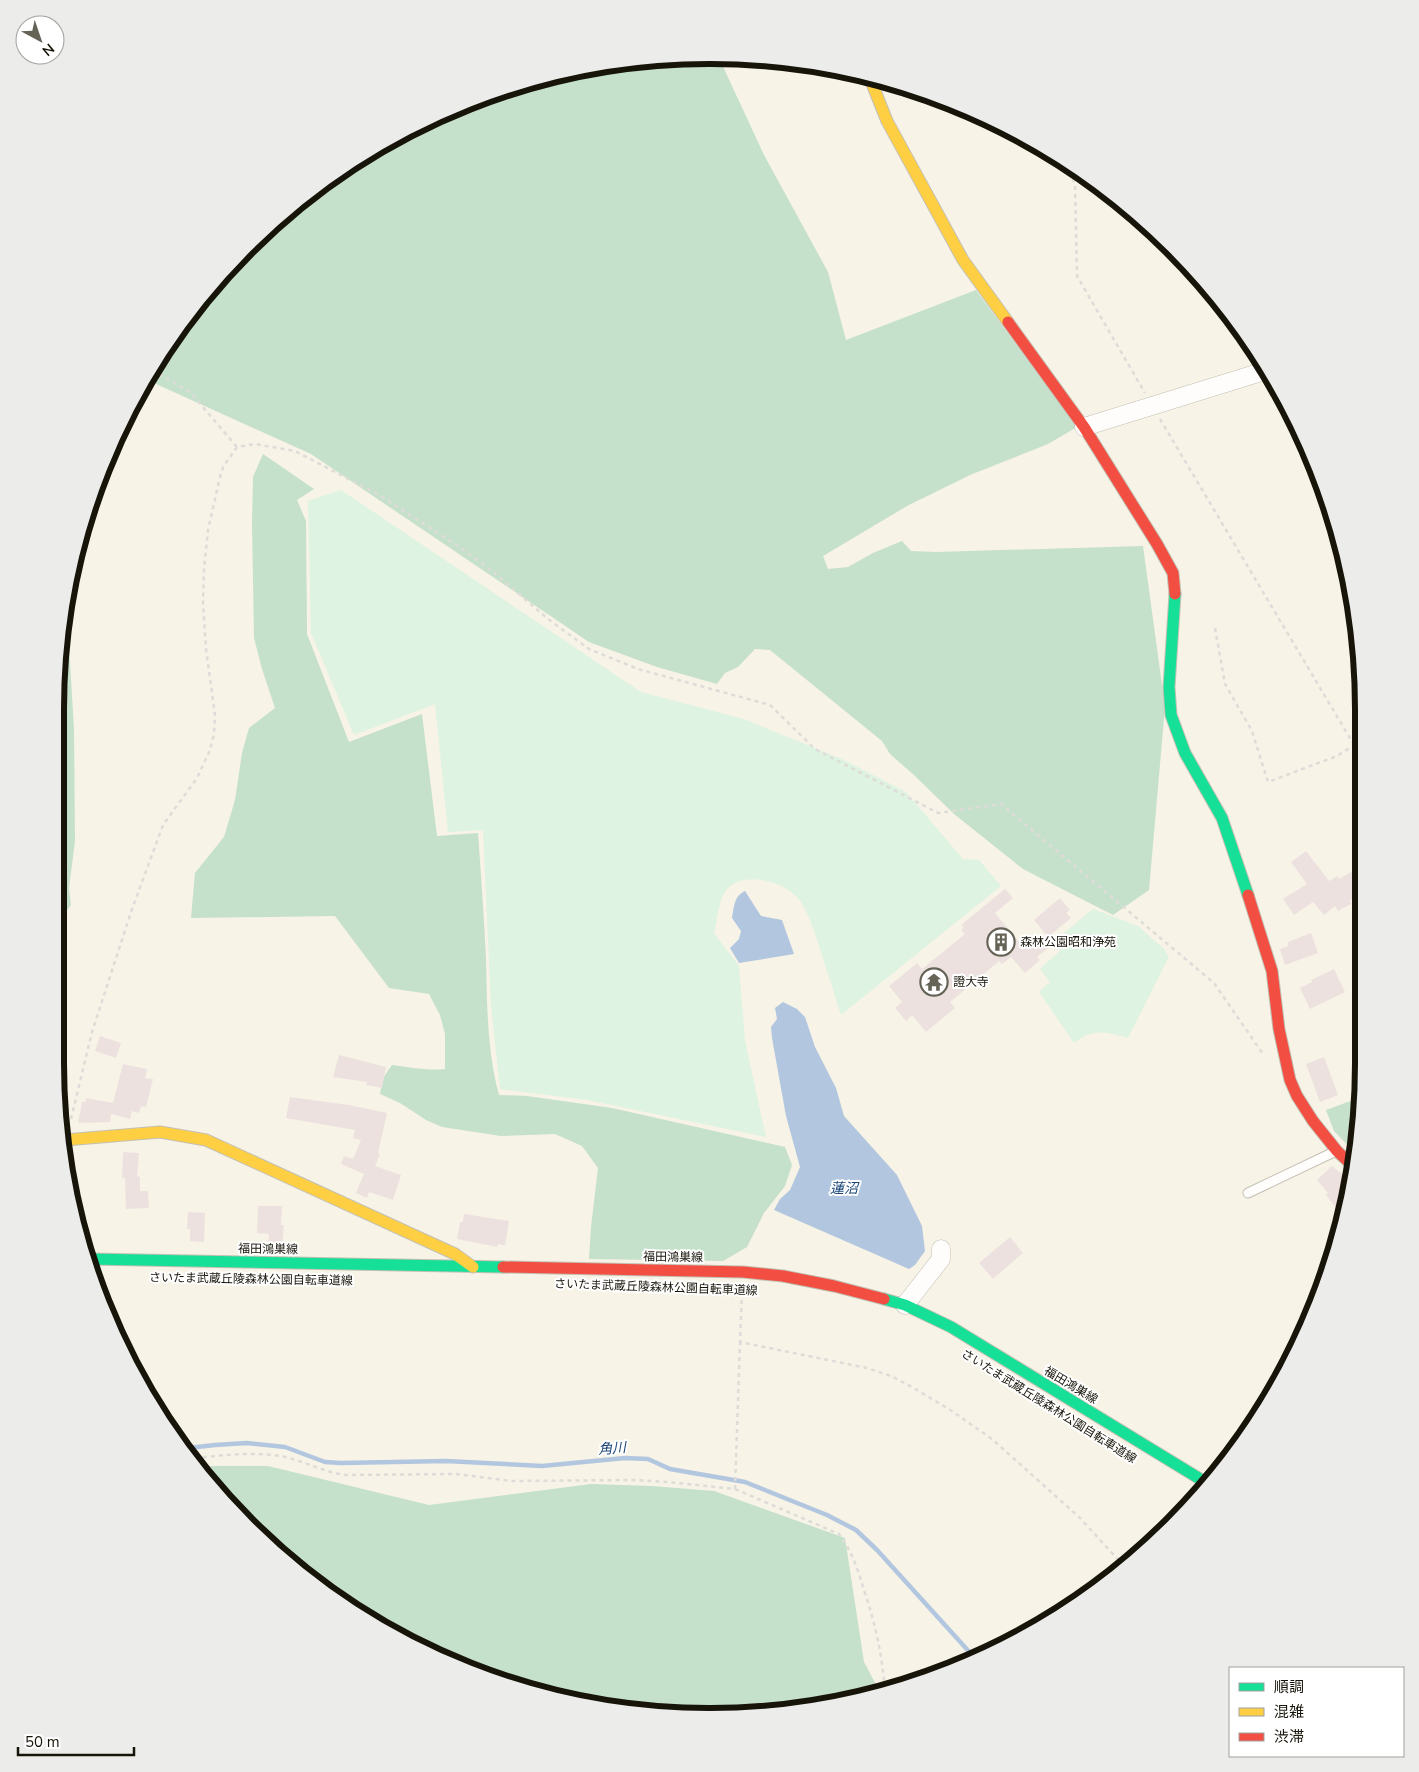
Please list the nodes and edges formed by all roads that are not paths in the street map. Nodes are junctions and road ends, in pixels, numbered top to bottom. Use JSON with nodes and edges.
{"nodes":[{"id":1,"x":873,"y":85,"type":"edge"},
{"id":2,"x":1260,"y":373,"type":"edge"},
{"id":3,"x":1084,"y":427,"type":"junction"},
{"id":4,"x":68,"y":1140,"type":"edge"},
{"id":5,"x":1337,"y":1151,"type":"junction"},
{"id":6,"x":1348,"y":1161,"type":"edge"},
{"id":7,"x":1248,"y":1193,"type":"dead end"},
{"id":8,"x":941,"y":1249,"type":"dead end"},
{"id":9,"x":95,"y":1259,"type":"edge"},
{"id":10,"x":473,"y":1267,"type":"junction"},
{"id":11,"x":905,"y":1305,"type":"junction"},
{"id":12,"x":1202,"y":1480,"type":"edge"}],
"edges":[{"from":1,"to":3,"type":"street"},
{"from":2,"to":3,"type":"street"},
{"from":3,"to":5,"type":"street"},
{"from":4,"to":10,"type":"street"},
{"from":5,"to":6,"type":"street"},
{"from":5,"to":7,"type":"lane"},
{"from":8,"to":11,"type":"street"},
{"from":9,"to":10,"type":"street","name":"福田鴻巣線"},
{"from":10,"to":11,"type":"street","name":"福田鴻巣線"},
{"from":11,"to":12,"type":"street","name":"福田鴻巣線"}]}
